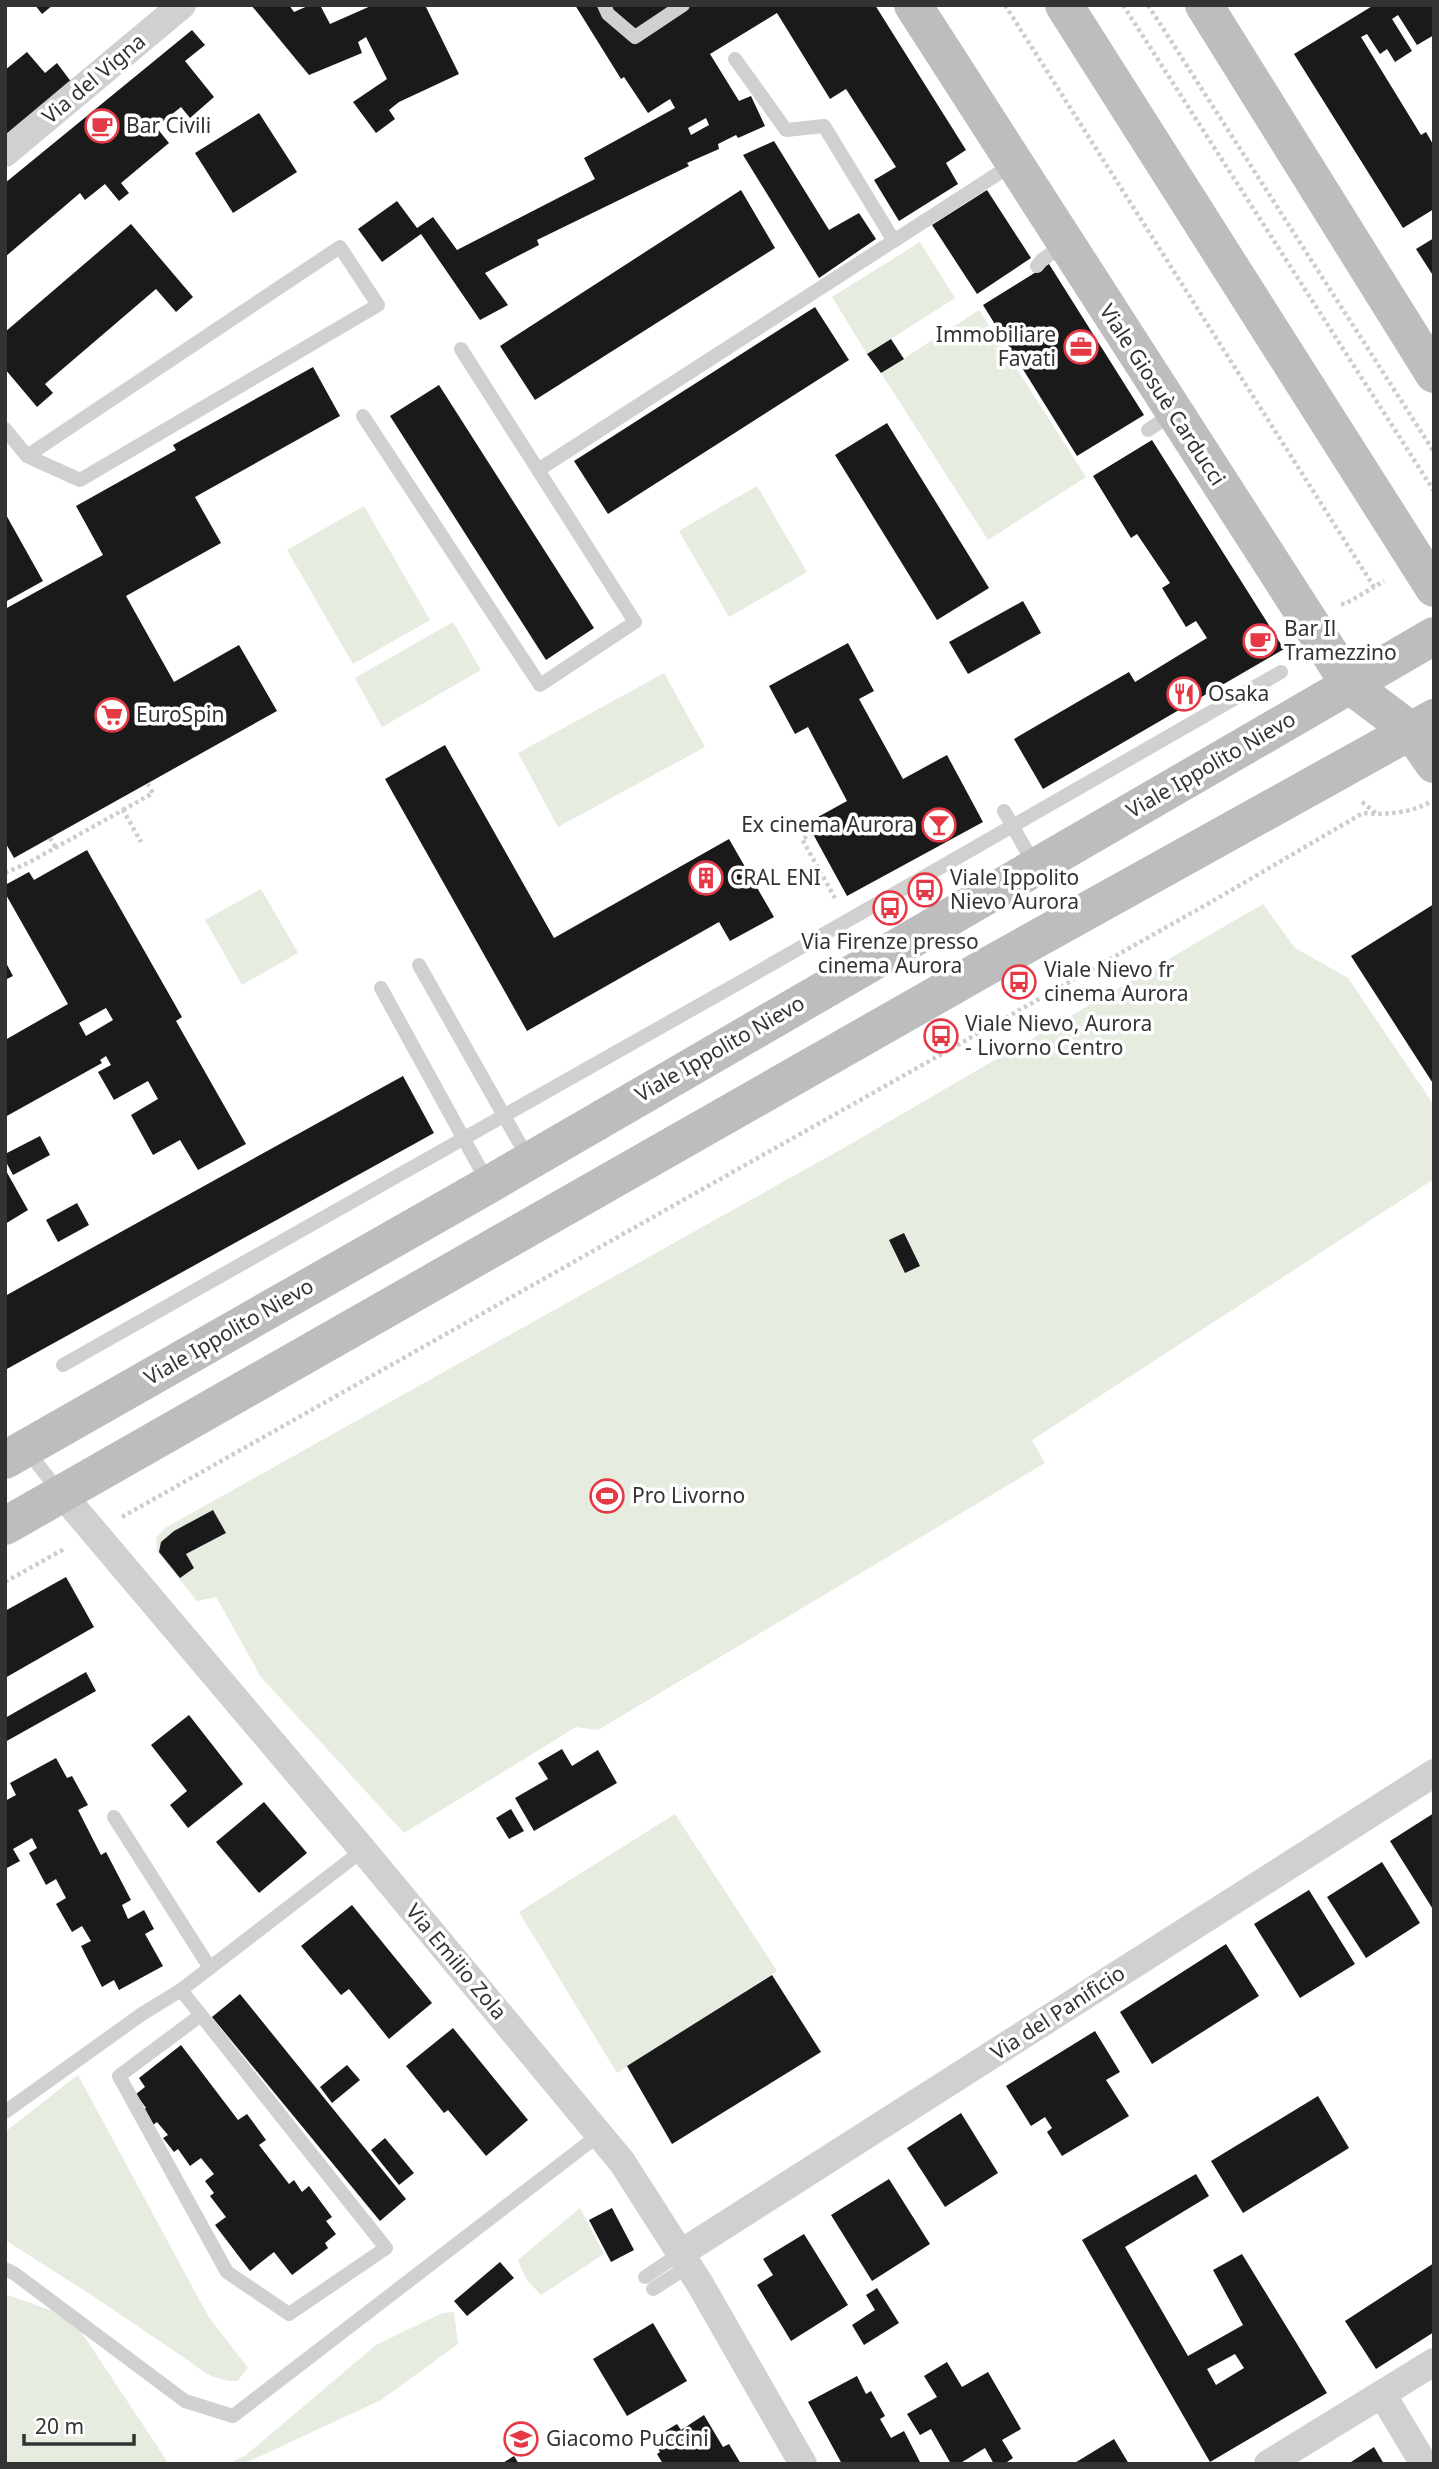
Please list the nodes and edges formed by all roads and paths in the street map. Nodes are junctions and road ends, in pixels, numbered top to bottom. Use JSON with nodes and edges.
{"nodes":[{"id":1,"x":604,"y":5,"type":"edge"},
{"id":2,"x":683,"y":5,"type":"edge"},
{"id":3,"x":913,"y":5,"type":"edge"},
{"id":4,"x":1004,"y":5,"type":"edge"},
{"id":5,"x":1064,"y":5,"type":"edge"},
{"id":6,"x":1123,"y":5,"type":"edge"},
{"id":7,"x":1148,"y":5,"type":"edge"},
{"id":8,"x":1204,"y":5,"type":"edge"},
{"id":9,"x":176,"y":7,"type":"edge"},
{"id":10,"x":735,"y":59,"type":"dead end"},
{"id":11,"x":5,"y":153,"type":"edge"},
{"id":12,"x":1013,"y":164,"type":"junction"},
{"id":13,"x":894,"y":241,"type":"junction"},
{"id":14,"x":461,"y":349,"type":"dead end"},
{"id":15,"x":1434,"y":374,"type":"edge"},
{"id":16,"x":363,"y":416,"type":"dead end"},
{"id":17,"x":5,"y":429,"type":"edge"},
{"id":18,"x":1434,"y":452,"type":"edge"},
{"id":19,"x":27,"y":456,"type":"junction"},
{"id":20,"x":538,"y":470,"type":"junction"},
{"id":21,"x":1434,"y":491,"type":"edge"},
{"id":22,"x":1385,"y":580,"type":"dead end"},
{"id":23,"x":1374,"y":587,"type":"junction"},
{"id":24,"x":1434,"y":588,"type":"edge"},
{"id":25,"x":1333,"y":603,"type":"dead end"},
{"id":26,"x":1434,"y":636,"type":"edge"},
{"id":27,"x":1281,"y":672,"type":"dead end"},
{"id":28,"x":1350,"y":685,"type":"junction"},
{"id":29,"x":1422,"y":724,"type":"edge"},
{"id":30,"x":1434,"y":764,"type":"edge"},
{"id":31,"x":148,"y":783,"type":"dead end"},
{"id":32,"x":1434,"y":800,"type":"edge"},
{"id":33,"x":123,"y":810,"type":"junction"},
{"id":34,"x":1004,"y":811,"type":"dead end"},
{"id":35,"x":1013,"y":826,"type":"junction"},
{"id":36,"x":813,"y":833,"type":"dead end"},
{"id":37,"x":50,"y":838,"type":"dead end"},
{"id":38,"x":141,"y":842,"type":"dead end"},
{"id":39,"x":56,"y":848,"type":"junction"},
{"id":40,"x":1036,"y":867,"type":"junction"},
{"id":41,"x":5,"y":873,"type":"edge"},
{"id":42,"x":847,"y":919,"type":"junction"},
{"id":43,"x":419,"y":965,"type":"dead end"},
{"id":44,"x":381,"y":988,"type":"dead end"},
{"id":45,"x":505,"y":1118,"type":"junction"},
{"id":46,"x":464,"y":1141,"type":"junction"},
{"id":47,"x":529,"y":1161,"type":"junction"},
{"id":48,"x":488,"y":1185,"type":"junction"},
{"id":49,"x":63,"y":1365,"type":"dead end"},
{"id":50,"x":15,"y":1454,"type":"edge"},
{"id":51,"x":62,"y":1494,"type":"junction"},
{"id":52,"x":7,"y":1520,"type":"edge"},
{"id":53,"x":112,"y":1523,"type":"dead end"},
{"id":54,"x":73,"y":1544,"type":"dead end"},
{"id":55,"x":5,"y":1582,"type":"edge"},
{"id":56,"x":1434,"y":1773,"type":"edge"},
{"id":57,"x":114,"y":1817,"type":"dead end"},
{"id":58,"x":363,"y":1850,"type":"junction"},
{"id":59,"x":210,"y":1968,"type":"junction"},
{"id":60,"x":181,"y":1990,"type":"junction"},
{"id":61,"x":201,"y":2015,"type":"junction"},
{"id":62,"x":5,"y":2112,"type":"edge"},
{"id":63,"x":600,"y":2134,"type":"junction"},
{"id":64,"x":685,"y":2260,"type":"junction"},
{"id":65,"x":5,"y":2269,"type":"edge"},
{"id":66,"x":649,"y":2283,"type":"dead end"},
{"id":67,"x":1434,"y":2362,"type":"edge"},
{"id":68,"x":1382,"y":2395,"type":"junction"},
{"id":69,"x":803,"y":2464,"type":"edge"},
{"id":70,"x":1268,"y":2464,"type":"edge"},
{"id":71,"x":1424,"y":2464,"type":"edge"}],
"edges":[{"from":1,"to":2,"type":"lane"},
{"from":3,"to":12,"type":"main road","name":"Viale Giosuè Carducci"},
{"from":4,"to":23,"type":"path"},
{"from":5,"to":24,"type":"main road"},
{"from":6,"to":21,"type":"path"},
{"from":7,"to":18,"type":"path"},
{"from":8,"to":15,"type":"main road"},
{"from":9,"to":11,"type":"street","name":"Via del Vigna"},
{"from":10,"to":13,"type":"lane"},
{"from":12,"to":13,"type":"lane"},
{"from":12,"to":28,"type":"main road","name":"Viale Giosuè Carducci"},
{"from":13,"to":20,"type":"lane"},
{"from":14,"to":20,"type":"lane"},
{"from":16,"to":20,"type":"lane"},
{"from":17,"to":19,"type":"lane"},
{"from":19,"to":19,"type":"lane"},
{"from":22,"to":23,"type":"path"},
{"from":23,"to":25,"type":"path"},
{"from":26,"to":28,"type":"main road","name":"Viale Ippolito Nievo"},
{"from":27,"to":35,"type":"lane"},
{"from":28,"to":29,"type":"main road","name":"Viale Giosuè Carducci"},
{"from":28,"to":40,"type":"main road","name":"Viale Ippolito Nievo"},
{"from":29,"to":30,"type":"main road","name":"Viale Giosuè Carducci"},
{"from":29,"to":51,"type":"main road"},
{"from":31,"to":33,"type":"path"},
{"from":32,"to":53,"type":"path"},
{"from":33,"to":38,"type":"path"},
{"from":33,"to":39,"type":"path"},
{"from":34,"to":35,"type":"lane"},
{"from":35,"to":40,"type":"lane"},
{"from":35,"to":42,"type":"lane"},
{"from":36,"to":42,"type":"path"},
{"from":37,"to":39,"type":"path"},
{"from":39,"to":41,"type":"path"},
{"from":40,"to":47,"type":"main road","name":"Viale Ippolito Nievo"},
{"from":42,"to":45,"type":"lane"},
{"from":43,"to":45,"type":"lane"},
{"from":44,"to":46,"type":"lane"},
{"from":45,"to":46,"type":"lane"},
{"from":45,"to":47,"type":"lane"},
{"from":46,"to":48,"type":"lane"},
{"from":46,"to":49,"type":"lane"},
{"from":47,"to":48,"type":"main road","name":"Viale Ippolito Nievo"},
{"from":48,"to":50,"type":"main road","name":"Viale Ippolito Nievo"},
{"from":50,"to":51,"type":"lane"},
{"from":51,"to":52,"type":"main road"},
{"from":51,"to":58,"type":"street","name":"Via Emilio Zola"},
{"from":54,"to":55,"type":"path"},
{"from":56,"to":64,"type":"street","name":"Via del Panificio"},
{"from":57,"to":59,"type":"lane"},
{"from":58,"to":59,"type":"lane"},
{"from":58,"to":63,"type":"street","name":"Via Emilio Zola"},
{"from":59,"to":60,"type":"lane"},
{"from":60,"to":61,"type":"lane"},
{"from":60,"to":62,"type":"lane"},
{"from":61,"to":61,"type":"lane"},
{"from":63,"to":64,"type":"street","name":"Via Emilio Zola"},
{"from":63,"to":65,"type":"lane"},
{"from":64,"to":66,"type":"lane"},
{"from":64,"to":69,"type":"street","name":"Via Emilio Zola"},
{"from":67,"to":68,"type":"street"},
{"from":68,"to":70,"type":"street"},
{"from":68,"to":71,"type":"street"}]}
